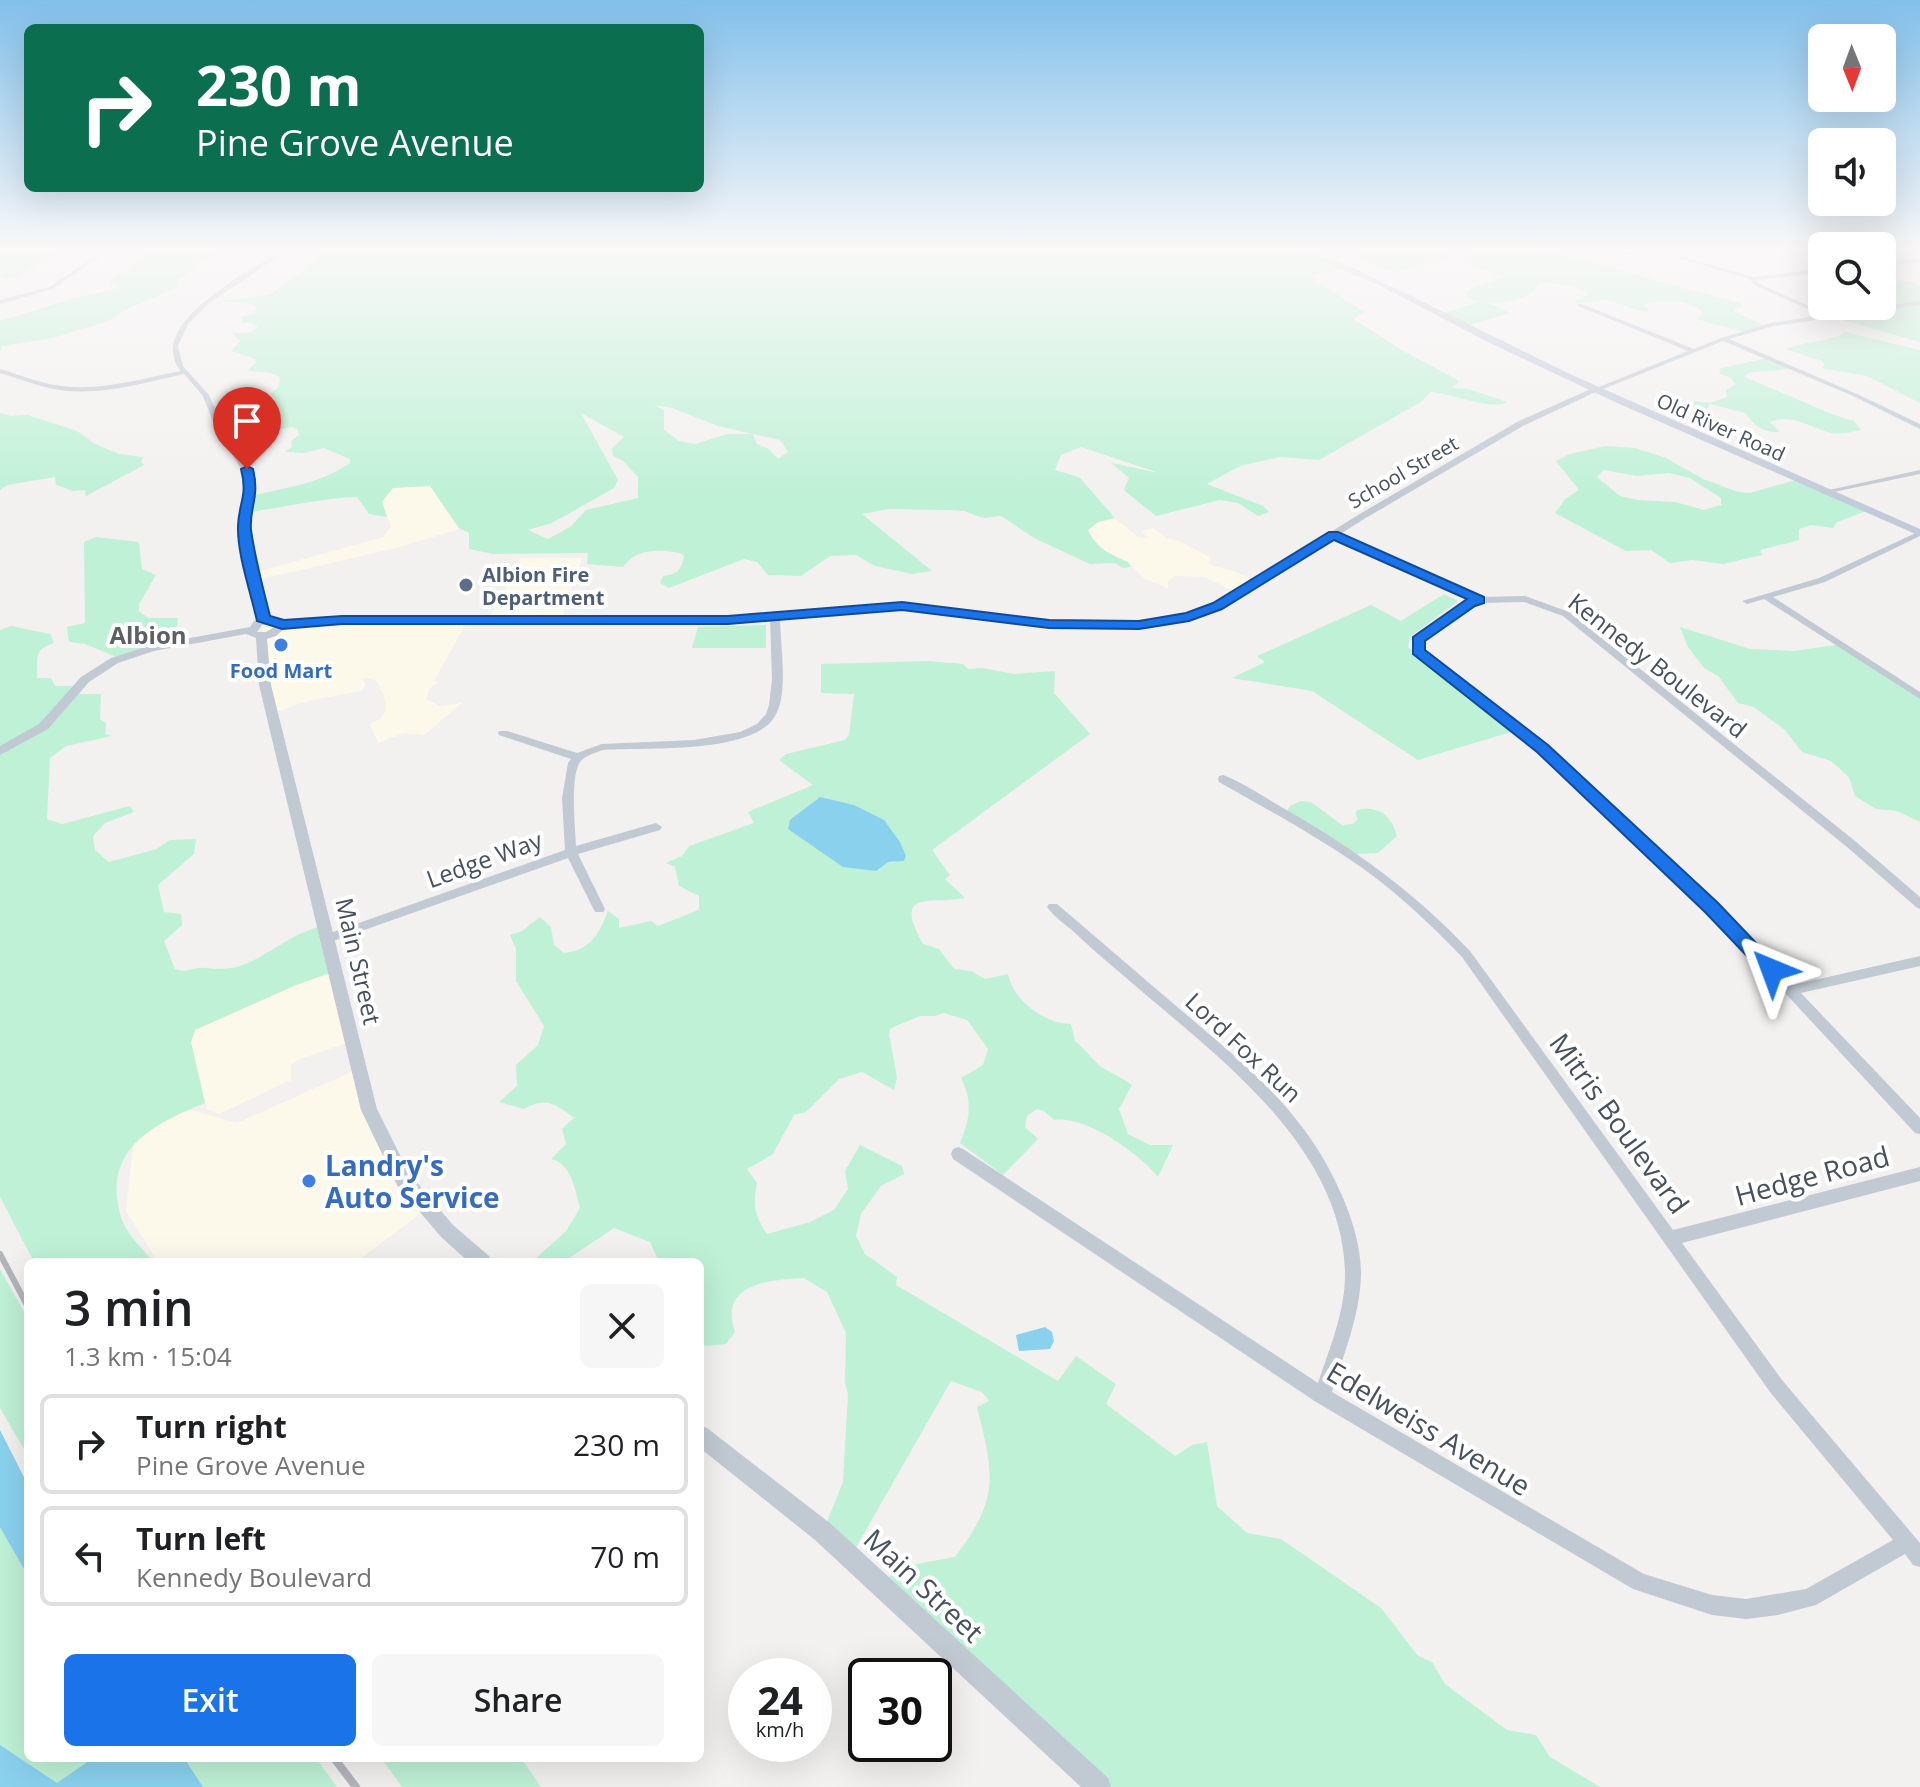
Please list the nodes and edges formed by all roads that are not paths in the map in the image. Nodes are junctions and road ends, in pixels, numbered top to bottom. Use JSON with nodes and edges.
{"nodes":[{"id":1,"x":182,"y":331,"type":"edge"},
{"id":2,"x":1472,"y":331,"type":"edge"},
{"id":3,"x":1645,"y":331,"type":"edge"},
{"id":4,"x":1748,"y":331,"type":"edge"},
{"id":5,"x":1723,"y":339,"type":"junction"},
{"id":6,"x":1694,"y":351,"type":"junction"},
{"id":7,"x":0,"y":371,"type":"edge"},
{"id":8,"x":184,"y":372,"type":"junction"},
{"id":9,"x":1596,"y":390,"type":"junction"},
{"id":10,"x":1920,"y":427,"type":"edge"},
{"id":11,"x":1920,"y":472,"type":"edge"},
{"id":12,"x":1824,"y":492,"type":"junction"},
{"id":13,"x":1920,"y":533,"type":"edge"},
{"id":14,"x":1333,"y":535,"type":"junction"},
{"id":15,"x":1766,"y":596,"type":"junction"},
{"id":16,"x":1479,"y":600,"type":"junction"},
{"id":17,"x":1747,"y":601,"type":"dead end"},
{"id":18,"x":775,"y":617,"type":"junction"},
{"id":19,"x":264,"y":621,"type":"junction"},
{"id":20,"x":282,"y":625,"type":"junction"},
{"id":21,"x":256,"y":633,"type":"junction"},
{"id":22,"x":1920,"y":696,"type":"edge"},
{"id":23,"x":503,"y":733,"type":"dead end"},
{"id":24,"x":0,"y":751,"type":"edge"},
{"id":25,"x":578,"y":757,"type":"junction"},
{"id":26,"x":1223,"y":779,"type":"dead end"},
{"id":27,"x":656,"y":827,"type":"dead end"},
{"id":28,"x":571,"y":852,"type":"junction"},
{"id":29,"x":1920,"y":904,"type":"edge"},
{"id":30,"x":1053,"y":907,"type":"dead end"},
{"id":31,"x":599,"y":909,"type":"dead end"},
{"id":32,"x":329,"y":938,"type":"junction"},
{"id":33,"x":1920,"y":961,"type":"edge"},
{"id":34,"x":1792,"y":990,"type":"junction"},
{"id":35,"x":1920,"y":1128,"type":"edge"},
{"id":36,"x":958,"y":1154,"type":"dead end"},
{"id":37,"x":1920,"y":1174,"type":"edge"},
{"id":38,"x":1671,"y":1238,"type":"junction"},
{"id":39,"x":479,"y":1258,"type":"edge"},
{"id":40,"x":1322,"y":1396,"type":"junction"},
{"id":41,"x":704,"y":1438,"type":"edge"},
{"id":42,"x":1907,"y":1543,"type":"junction"},
{"id":43,"x":1920,"y":1558,"type":"edge"},
{"id":44,"x":1099,"y":1787,"type":"edge"}],
"edges":[{"from":1,"to":8,"type":"street"},
{"from":2,"to":9,"type":"main road","name":"Old River Road"},
{"from":3,"to":6,"type":"street"},
{"from":4,"to":5,"type":"street"},
{"from":5,"to":6,"type":"street"},
{"from":5,"to":10,"type":"street"},
{"from":6,"to":9,"type":"street"},
{"from":7,"to":8,"type":"street"},
{"from":8,"to":19,"type":"street"},
{"from":9,"to":12,"type":"main road","name":"Old River Road"},
{"from":9,"to":14,"type":"street","name":"School Street"},
{"from":11,"to":12,"type":"street"},
{"from":12,"to":13,"type":"main road","name":"Old River Road"},
{"from":13,"to":15,"type":"street"},
{"from":14,"to":16,"type":"street","name":"Kennedy Boulevard"},
{"from":14,"to":18,"type":"street","name":"School Street"},
{"from":15,"to":17,"type":"street"},
{"from":15,"to":22,"type":"street"},
{"from":16,"to":29,"type":"street","name":"Kennedy Boulevard"},
{"from":16,"to":34,"type":"street"},
{"from":18,"to":20,"type":"street","name":"School Street"},
{"from":18,"to":25,"type":"street"},
{"from":19,"to":20,"type":"street","name":"School Street"},
{"from":19,"to":21,"type":"street","name":"School Street"},
{"from":20,"to":21,"type":"street","name":"School Street"},
{"from":21,"to":24,"type":"street","name":"School Street"},
{"from":21,"to":32,"type":"street","name":"Main Street"},
{"from":23,"to":25,"type":"street"},
{"from":25,"to":28,"type":"street"},
{"from":26,"to":38,"type":"street","name":"Mitris Boulevard"},
{"from":27,"to":28,"type":"street","name":"Ledge Way"},
{"from":28,"to":31,"type":"street"},
{"from":28,"to":32,"type":"street","name":"Ledge Way"},
{"from":30,"to":40,"type":"street","name":"Lord Fox Run"},
{"from":32,"to":39,"type":"street","name":"Main Street"},
{"from":33,"to":34,"type":"street"},
{"from":34,"to":35,"type":"street"},
{"from":36,"to":40,"type":"street","name":"Edelweiss Avenue"},
{"from":37,"to":38,"type":"street","name":"Hedge Road"},
{"from":38,"to":42,"type":"street","name":"Mitris Boulevard"},
{"from":40,"to":42,"type":"street","name":"Edelweiss Avenue"},
{"from":41,"to":44,"type":"street","name":"Main Street"},
{"from":42,"to":43,"type":"street","name":"Mitris Boulevard"}]}
